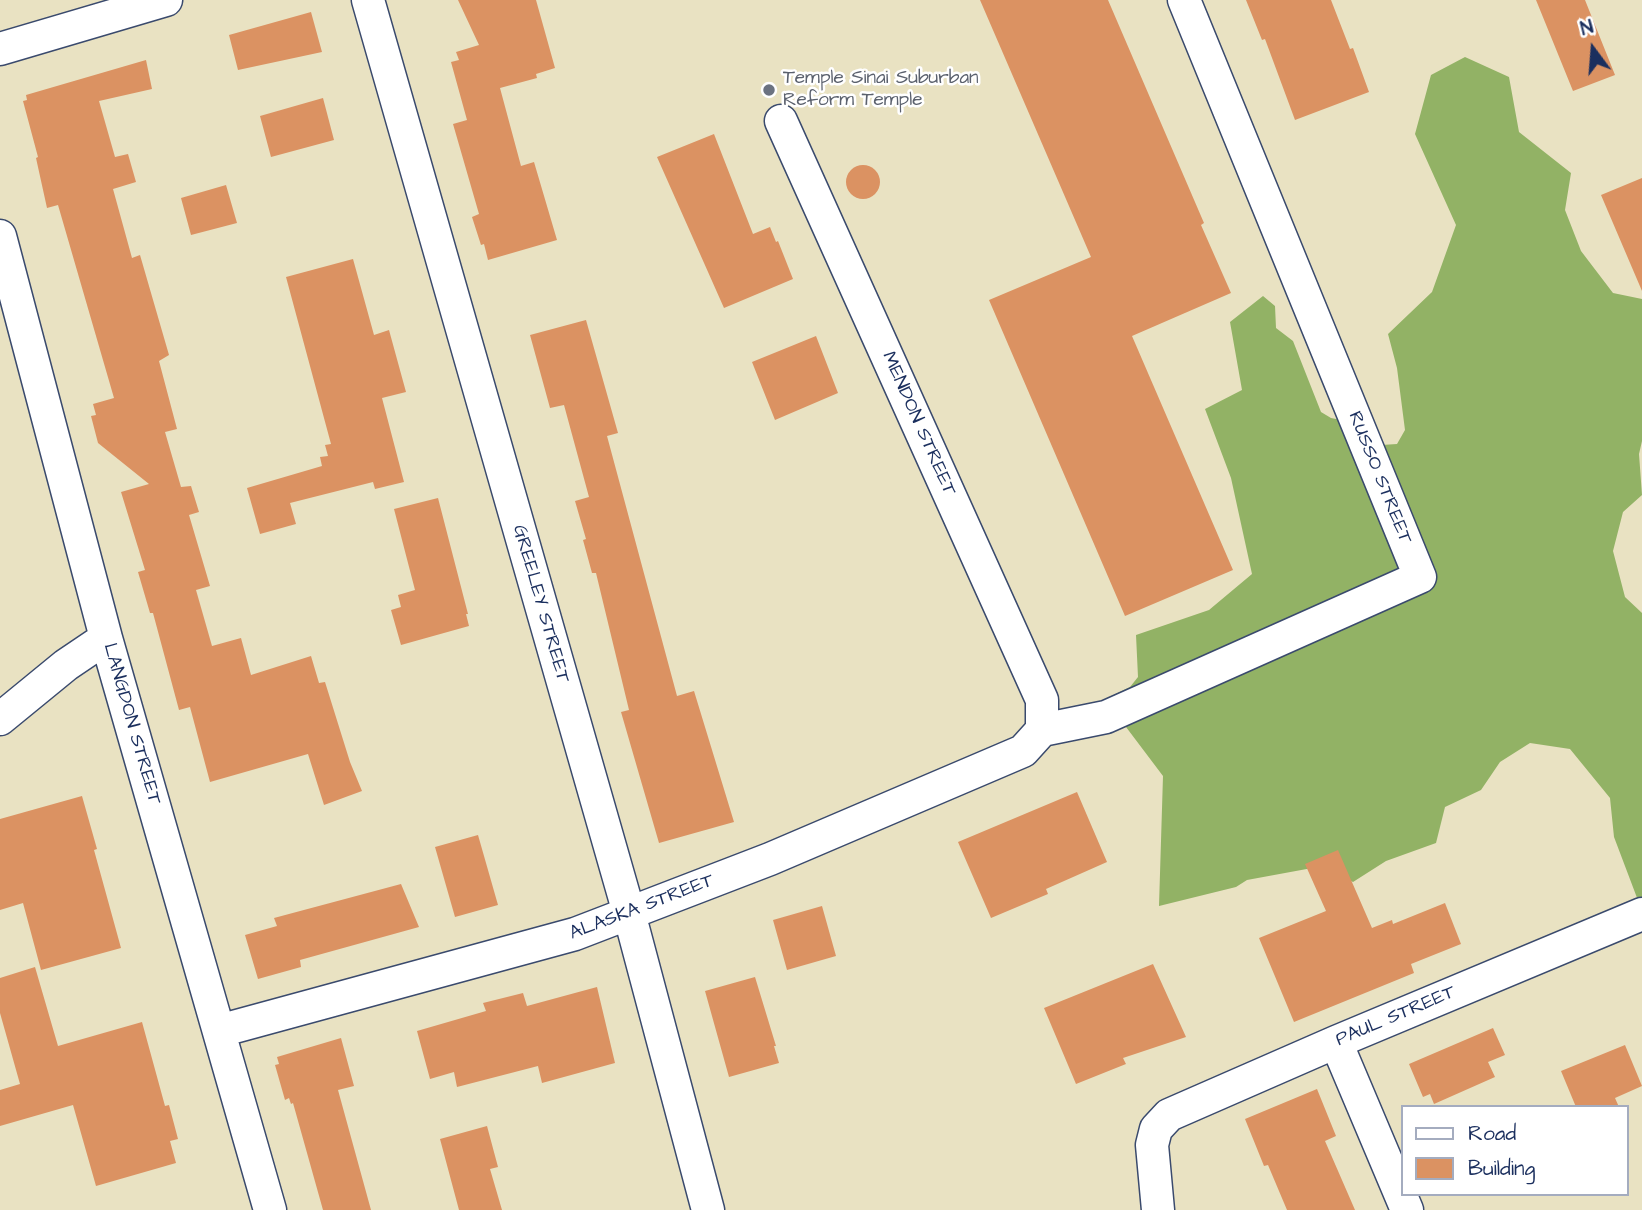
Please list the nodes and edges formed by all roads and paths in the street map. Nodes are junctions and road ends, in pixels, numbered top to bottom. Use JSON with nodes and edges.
{"nodes":[{"id":1,"x":166,"y":0,"type":"edge"},
{"id":2,"x":368,"y":0,"type":"edge"},
{"id":3,"x":1184,"y":0,"type":"edge"},
{"id":4,"x":0,"y":49,"type":"edge"},
{"id":5,"x":781,"y":121,"type":"dead end"},
{"id":6,"x":0,"y":236,"type":"edge"},
{"id":7,"x":6,"y":279,"type":"edge"},
{"id":8,"x":106,"y":638,"type":"junction"},
{"id":9,"x":0,"y":719,"type":"edge"},
{"id":10,"x":1042,"y":730,"type":"junction"},
{"id":11,"x":629,"y":913,"type":"junction"},
{"id":12,"x":1642,"y":914,"type":"edge"},
{"id":13,"x":219,"y":1031,"type":"junction"},
{"id":14,"x":1336,"y":1042,"type":"junction"},
{"id":15,"x":1400,"y":1193,"type":"edge"},
{"id":16,"x":270,"y":1210,"type":"edge"},
{"id":17,"x":708,"y":1210,"type":"edge"},
{"id":18,"x":1158,"y":1210,"type":"edge"}],
"edges":[{"from":1,"to":4,"type":"street"},
{"from":2,"to":11,"type":"street","name":"GREELEY STREET"},
{"from":3,"to":10,"type":"street","name":"RUSSO STREET"},
{"from":5,"to":10,"type":"street","name":"MENDON STREET"},
{"from":6,"to":7,"type":"street","name":"LANGDON STREET"},
{"from":7,"to":8,"type":"street","name":"LANGDON STREET"},
{"from":8,"to":9,"type":"street"},
{"from":8,"to":13,"type":"street","name":"LANGDON STREET"},
{"from":10,"to":11,"type":"street","name":"ALASKA STREET"},
{"from":11,"to":13,"type":"street","name":"ALASKA STREET"},
{"from":11,"to":17,"type":"street","name":"GREELEY STREET"},
{"from":12,"to":14,"type":"street","name":"PAUL STREET"},
{"from":13,"to":16,"type":"street","name":"LANGDON STREET"},
{"from":14,"to":15,"type":"street"},
{"from":14,"to":18,"type":"street","name":"PAUL STREET"}]}
